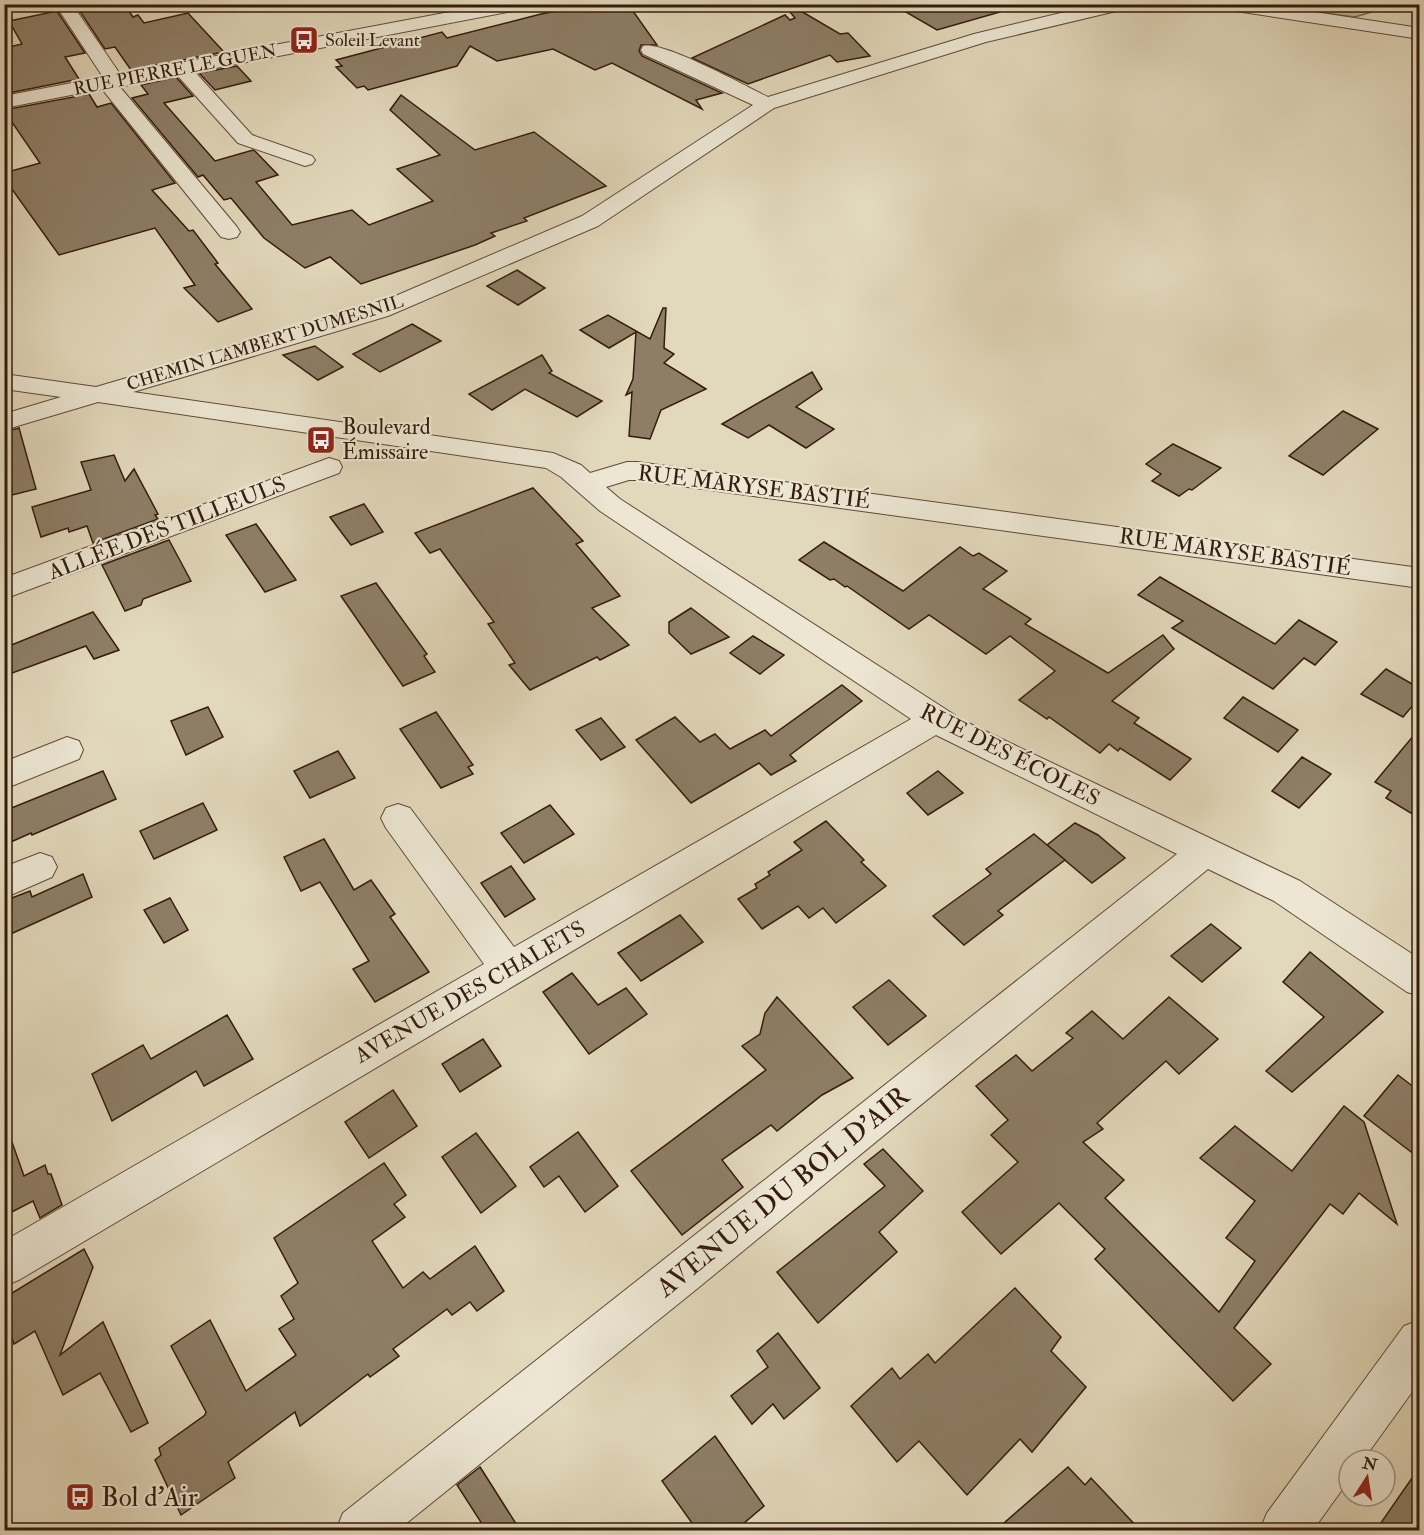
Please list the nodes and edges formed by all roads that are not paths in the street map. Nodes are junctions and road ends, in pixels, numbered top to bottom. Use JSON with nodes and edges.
{"nodes":[{"id":1,"x":63,"y":4,"type":"edge"},
{"id":2,"x":523,"y":4,"type":"edge"},
{"id":3,"x":1123,"y":4,"type":"edge"},
{"id":4,"x":1223,"y":4,"type":"edge"},
{"id":5,"x":1419,"y":34,"type":"edge"},
{"id":6,"x":650,"y":50,"type":"dead end"},
{"id":7,"x":183,"y":69,"type":"junction"},
{"id":8,"x":111,"y":82,"type":"junction"},
{"id":9,"x":4,"y":102,"type":"edge"},
{"id":10,"x":767,"y":104,"type":"junction"},
{"id":11,"x":305,"y":160,"type":"dead end"},
{"id":12,"x":229,"y":232,"type":"dead end"},
{"id":13,"x":4,"y":381,"type":"edge"},
{"id":14,"x":98,"y":393,"type":"junction"},
{"id":15,"x":4,"y":422,"type":"edge"},
{"id":16,"x":329,"y":467,"type":"dead end"},
{"id":17,"x":586,"y":484,"type":"junction"},
{"id":18,"x":1419,"y":578,"type":"edge"},
{"id":19,"x":4,"y":589,"type":"edge"},
{"id":20,"x":935,"y":720,"type":"junction"},
{"id":21,"x":67,"y":750,"type":"dead end"},
{"id":22,"x":4,"y":776,"type":"edge"},
{"id":23,"x":398,"y":818,"type":"dead end"},
{"id":24,"x":1204,"y":852,"type":"junction"},
{"id":25,"x":40,"y":867,"type":"dead end"},
{"id":26,"x":4,"y":883,"type":"edge"},
{"id":27,"x":1415,"y":967,"type":"edge"},
{"id":28,"x":509,"y":969,"type":"junction"},
{"id":29,"x":4,"y":1265,"type":"edge"},
{"id":30,"x":1419,"y":1342,"type":"edge"},
{"id":31,"x":360,"y":1530,"type":"edge"},
{"id":32,"x":1284,"y":1530,"type":"edge"}],
"edges":[{"from":1,"to":8,"type":"street"},
{"from":2,"to":7,"type":"street","name":"RUE PIERRE LE GUEN"},
{"from":3,"to":10,"type":"street","name":"CHEMIN LAMBERT DUMESNIL"},
{"from":4,"to":5,"type":"street"},
{"from":6,"to":10,"type":"street"},
{"from":7,"to":8,"type":"street","name":"RUE PIERRE LE GUEN"},
{"from":7,"to":11,"type":"street"},
{"from":8,"to":9,"type":"street","name":"RUE PIERRE LE GUEN"},
{"from":8,"to":12,"type":"street"},
{"from":10,"to":14,"type":"street","name":"CHEMIN LAMBERT DUMESNIL"},
{"from":13,"to":14,"type":"street"},
{"from":14,"to":15,"type":"street","name":"CHEMIN LAMBERT DUMESNIL"},
{"from":14,"to":17,"type":"street"},
{"from":16,"to":19,"type":"street","name":"ALLÉE DES TILLEULS"},
{"from":17,"to":18,"type":"street","name":"RUE MARYSE BASTIÉ"},
{"from":17,"to":20,"type":"street","name":"RUE DES ÉCOLES"},
{"from":20,"to":24,"type":"street","name":"RUE DES ÉCOLES"},
{"from":20,"to":28,"type":"street","name":"AVENUE DES CHALETS"},
{"from":21,"to":22,"type":"street"},
{"from":23,"to":28,"type":"street"},
{"from":24,"to":27,"type":"street","name":"RUE DES ÉCOLES"},
{"from":24,"to":31,"type":"street","name":"AVENUE DU BOL D'AIR"},
{"from":25,"to":26,"type":"street"},
{"from":28,"to":29,"type":"street","name":"AVENUE DES CHALETS"},
{"from":30,"to":32,"type":"street"}]}
